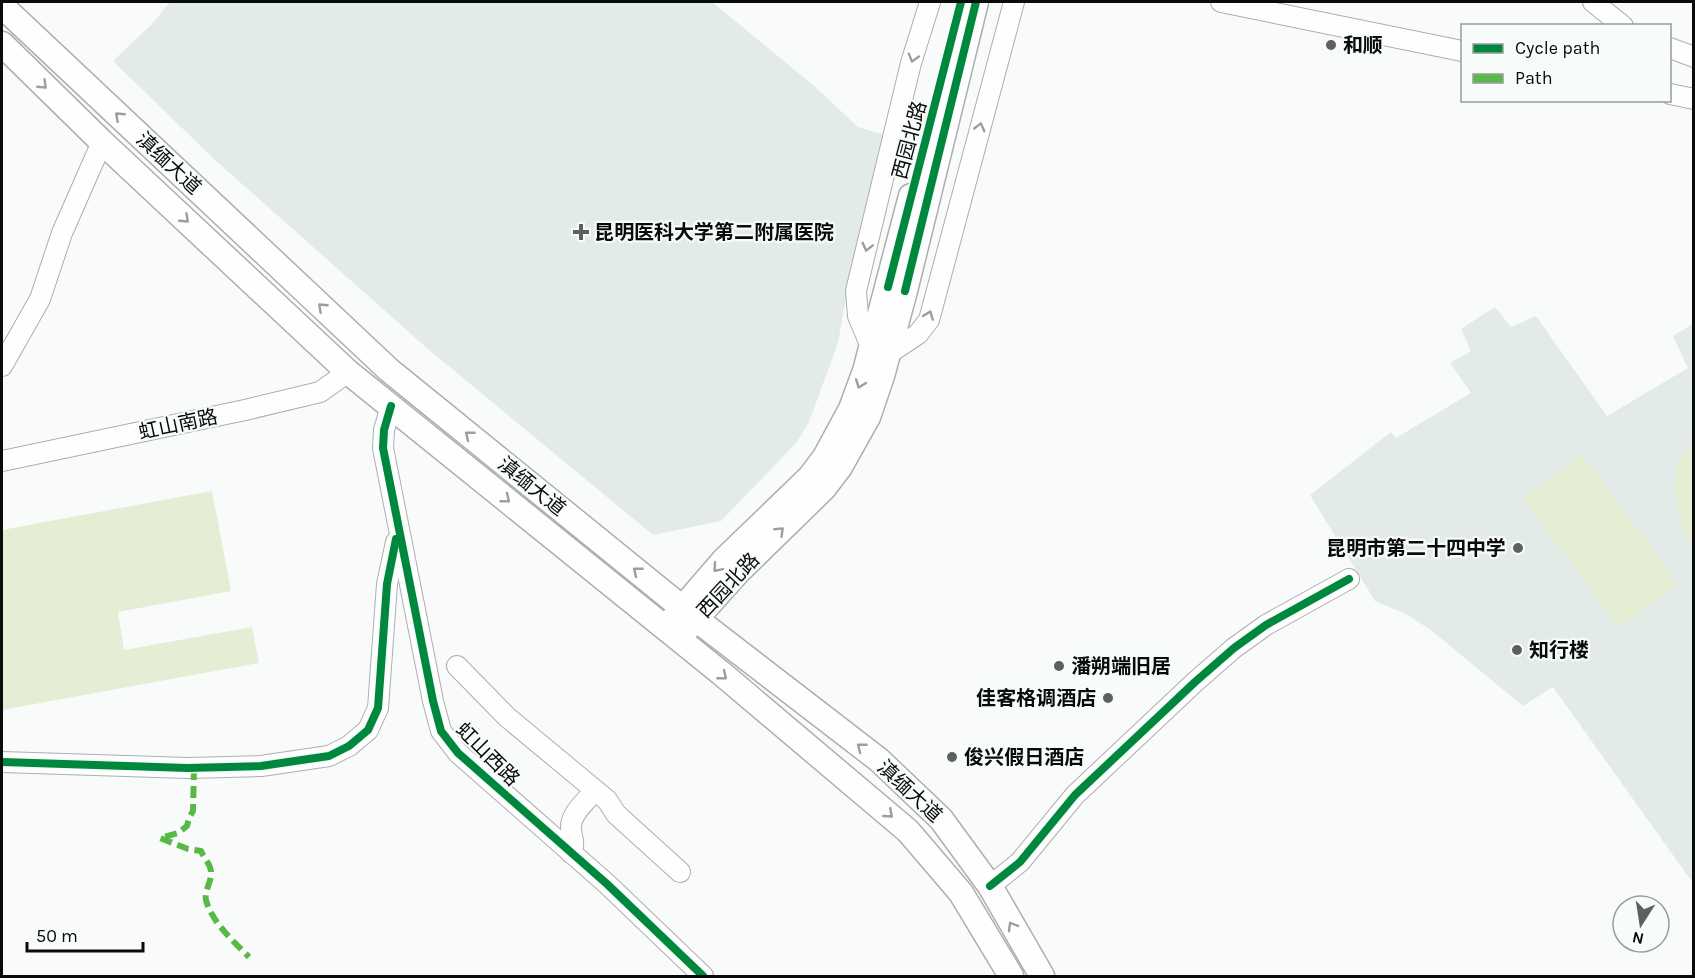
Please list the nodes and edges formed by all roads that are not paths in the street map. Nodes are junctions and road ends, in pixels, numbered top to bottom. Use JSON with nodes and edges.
{"nodes":[{"id":1,"x":930,"y":2,"type":"edge"},
{"id":2,"x":961,"y":2,"type":"edge"},
{"id":3,"x":976,"y":2,"type":"edge"},
{"id":4,"x":1014,"y":2,"type":"edge"},
{"id":5,"x":1221,"y":2,"type":"edge"},
{"id":6,"x":1593,"y":2,"type":"edge"},
{"id":7,"x":2,"y":6,"type":"edge"},
{"id":8,"x":1620,"y":24,"type":"edge"},
{"id":9,"x":2,"y":44,"type":"edge"},
{"id":10,"x":1671,"y":48,"type":"edge"},
{"id":11,"x":1461,"y":51,"type":"edge"},
{"id":12,"x":1694,"y":57,"type":"edge"},
{"id":13,"x":1671,"y":94,"type":"edge"},
{"id":14,"x":1694,"y":99,"type":"edge"},
{"id":15,"x":102,"y":142,"type":"junction"},
{"id":16,"x":896,"y":289,"type":"junction"},
{"id":17,"x":880,"y":351,"type":"junction"},
{"id":18,"x":2,"y":366,"type":"edge"},
{"id":19,"x":348,"y":372,"type":"junction"},
{"id":20,"x":391,"y":406,"type":"junction"},
{"id":21,"x":2,"y":461,"type":"edge"},
{"id":22,"x":398,"y":530,"type":"junction"},
{"id":23,"x":1349,"y":579,"type":"dead end"},
{"id":24,"x":689,"y":613,"type":"junction"},
{"id":25,"x":672,"y":633,"type":"junction"},
{"id":26,"x":457,"y":666,"type":"dead end"},
{"id":27,"x":2,"y":762,"type":"edge"},
{"id":28,"x":595,"y":790,"type":"junction"},
{"id":29,"x":571,"y":853,"type":"junction"},
{"id":30,"x":680,"y":872,"type":"dead end"},
{"id":31,"x":990,"y":886,"type":"junction"},
{"id":32,"x":703,"y":976,"type":"edge"},
{"id":33,"x":1011,"y":976,"type":"edge"},
{"id":34,"x":1042,"y":976,"type":"edge"}],
"edges":[{"from":1,"to":17,"type":"street","one_way":true},
{"from":2,"to":16,"type":"main road","name":"西园北路"},
{"from":3,"to":16,"type":"main road","name":"西园北路"},
{"from":17,"to":4,"type":"street","one_way":true},
{"from":5,"to":11,"type":"street"},
{"from":6,"to":8,"type":"street"},
{"from":24,"to":7,"type":"main road","name":"滇缅大道","one_way":true},
{"from":9,"to":15,"type":"main road","name":"滇缅大道","one_way":true},
{"from":10,"to":12,"type":"street"},
{"from":13,"to":14,"type":"street"},
{"from":15,"to":18,"type":"street"},
{"from":15,"to":19,"type":"main road","name":"滇缅大道","one_way":true},
{"from":16,"to":17,"type":"main road","name":"西园北路"},
{"from":17,"to":24,"type":"main road","name":"西园北路"},
{"from":19,"to":20,"type":"main road","name":"滇缅大道"},
{"from":19,"to":21,"type":"street","name":"虹山南路"},
{"from":20,"to":22,"type":"street","name":"虹山西路"},
{"from":20,"to":25,"type":"main road","name":"滇缅大道","one_way":true},
{"from":22,"to":27,"type":"street"},
{"from":22,"to":29,"type":"street","name":"虹山西路"},
{"from":23,"to":31,"type":"street"},
{"from":24,"to":25,"type":"main road","name":"西园北路"},
{"from":31,"to":24,"type":"main road","name":"滇缅大道","one_way":true},
{"from":25,"to":33,"type":"main road","name":"滇缅大道","one_way":true},
{"from":26,"to":28,"type":"street"},
{"from":28,"to":29,"type":"street"},
{"from":28,"to":30,"type":"street"},
{"from":29,"to":32,"type":"street","name":"虹山西路"},
{"from":34,"to":31,"type":"main road","name":"滇缅大道","one_way":true}]}
